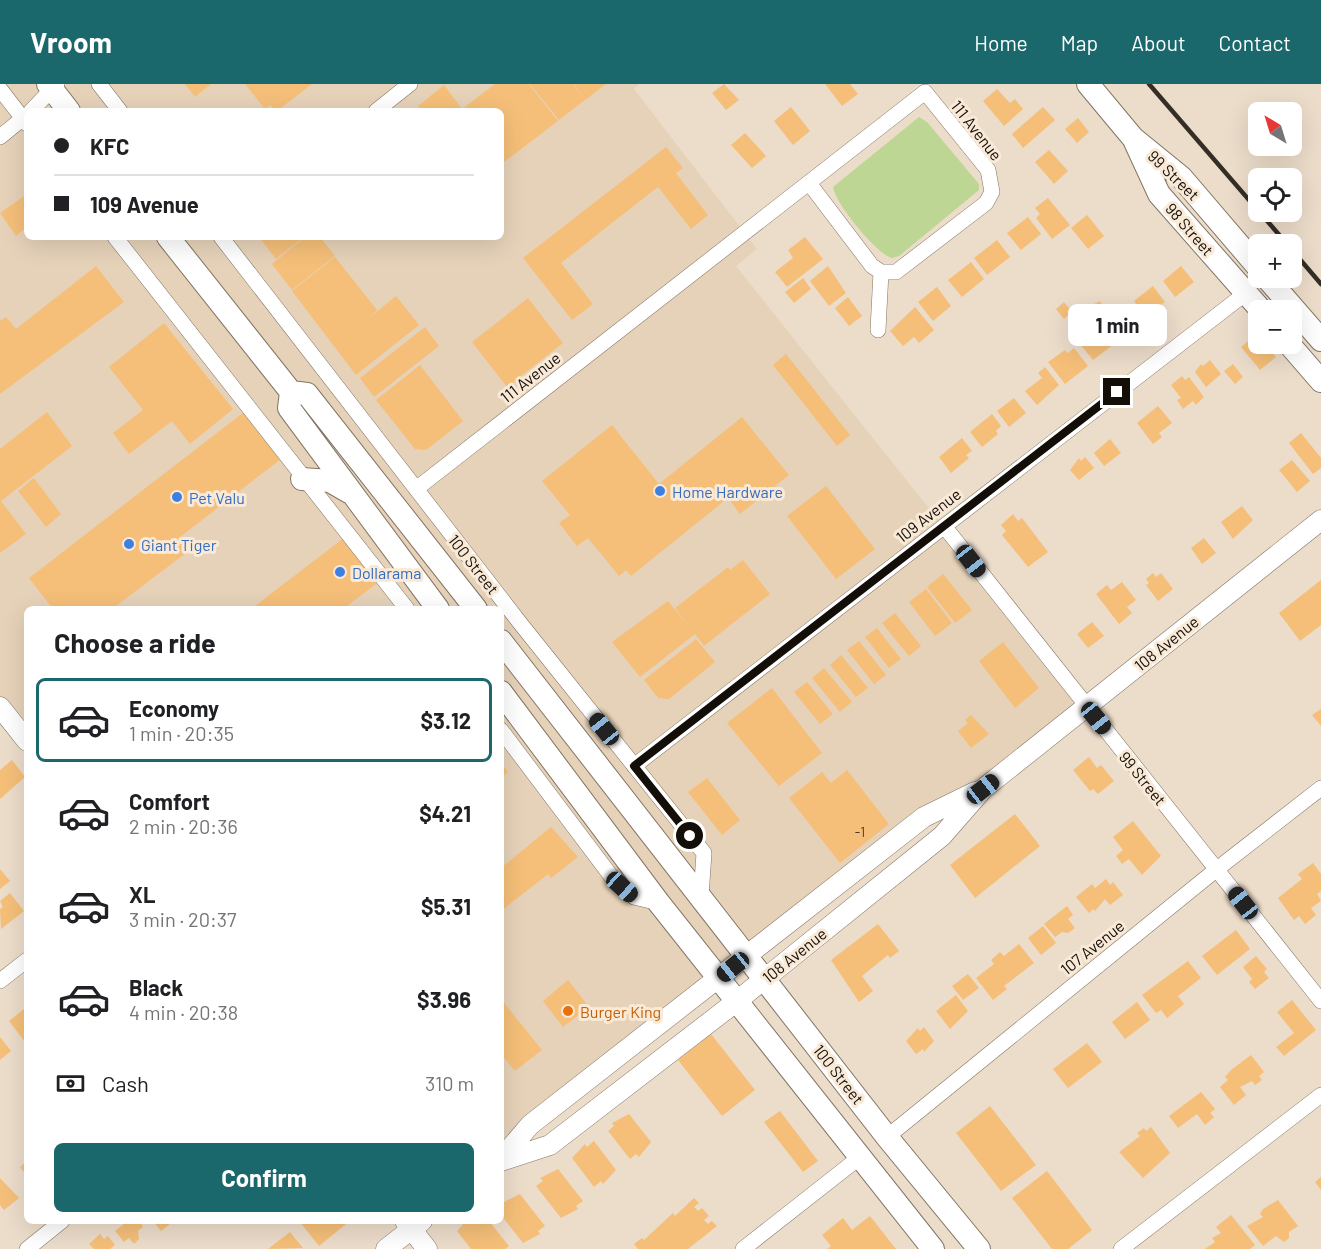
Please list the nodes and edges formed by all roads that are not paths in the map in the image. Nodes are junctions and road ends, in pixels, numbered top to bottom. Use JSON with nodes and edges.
{"nodes":[{"id":1,"x":99,"y":84,"type":"edge"},
{"id":2,"x":410,"y":84,"type":"edge"},
{"id":3,"x":1088,"y":84,"type":"edge"},
{"id":4,"x":52,"y":86,"type":"edge"},
{"id":5,"x":0,"y":89,"type":"edge"},
{"id":6,"x":34,"y":108,"type":"edge"},
{"id":7,"x":67,"y":108,"type":"edge"},
{"id":8,"x":118,"y":108,"type":"edge"},
{"id":9,"x":380,"y":108,"type":"edge"},
{"id":10,"x":24,"y":114,"type":"edge"},
{"id":11,"x":24,"y":119,"type":"edge"},
{"id":12,"x":0,"y":137,"type":"edge"},
{"id":13,"x":1133,"y":138,"type":"junction"},
{"id":14,"x":810,"y":183,"type":"junction"},
{"id":15,"x":117,"y":240,"type":"edge"},
{"id":16,"x":170,"y":240,"type":"edge"},
{"id":17,"x":222,"y":240,"type":"edge"},
{"id":18,"x":1248,"y":255,"type":"edge"},
{"id":19,"x":881,"y":273,"type":"junction"},
{"id":20,"x":1276,"y":288,"type":"edge"},
{"id":21,"x":1246,"y":293,"type":"junction"},
{"id":22,"x":1252,"y":300,"type":"edge"},
{"id":23,"x":878,"y":330,"type":"dead end"},
{"id":24,"x":1321,"y":340,"type":"edge"},
{"id":25,"x":1298,"y":354,"type":"edge"},
{"id":26,"x":1321,"y":381,"type":"edge"},
{"id":27,"x":291,"y":392,"type":"junction"},
{"id":28,"x":302,"y":479,"type":"junction"},
{"id":29,"x":416,"y":489,"type":"junction"},
{"id":30,"x":349,"y":492,"type":"junction"},
{"id":31,"x":1321,"y":520,"type":"edge"},
{"id":32,"x":944,"y":526,"type":"junction"},
{"id":33,"x":405,"y":606,"type":"edge"},
{"id":34,"x":436,"y":606,"type":"edge"},
{"id":35,"x":474,"y":606,"type":"edge"},
{"id":36,"x":520,"y":623,"type":"junction"},
{"id":37,"x":504,"y":636,"type":"edge"},
{"id":38,"x":504,"y":643,"type":"edge"},
{"id":39,"x":504,"y":696,"type":"edge"},
{"id":40,"x":1087,"y":707,"type":"junction"},
{"id":41,"x":3,"y":715,"type":"edge"},
{"id":42,"x":504,"y":734,"type":"edge"},
{"id":43,"x":24,"y":738,"type":"edge"},
{"id":44,"x":634,"y":766,"type":"junction"},
{"id":45,"x":1321,"y":788,"type":"edge"},
{"id":46,"x":983,"y":789,"type":"junction"},
{"id":47,"x":1217,"y":869,"type":"junction"},
{"id":48,"x":701,"y":897,"type":"junction"},
{"id":49,"x":659,"y":903,"type":"junction"},
{"id":50,"x":747,"y":956,"type":"junction"},
{"id":51,"x":24,"y":962,"type":"edge"},
{"id":52,"x":719,"y":978,"type":"junction"},
{"id":53,"x":765,"y":979,"type":"junction"},
{"id":54,"x":0,"y":981,"type":"edge"},
{"id":55,"x":737,"y":1001,"type":"junction"},
{"id":56,"x":1321,"y":1001,"type":"edge"},
{"id":57,"x":1321,"y":1095,"type":"edge"},
{"id":58,"x":887,"y":1137,"type":"junction"},
{"id":59,"x":504,"y":1156,"type":"edge"},
{"id":60,"x":860,"y":1157,"type":"junction"},
{"id":61,"x":504,"y":1159,"type":"edge"},
{"id":62,"x":58,"y":1224,"type":"edge"},
{"id":63,"x":413,"y":1224,"type":"edge"},
{"id":64,"x":27,"y":1249,"type":"edge"},
{"id":65,"x":386,"y":1249,"type":"edge"},
{"id":66,"x":427,"y":1249,"type":"edge"},
{"id":67,"x":743,"y":1249,"type":"edge"},
{"id":68,"x":933,"y":1249,"type":"edge"},
{"id":69,"x":979,"y":1249,"type":"edge"},
{"id":70,"x":1120,"y":1249,"type":"edge"}],
"edges":[{"from":1,"to":8,"type":"street"},
{"from":2,"to":9,"type":"street"},
{"from":3,"to":13,"type":"main road","name":"99 Street"},
{"from":4,"to":6,"type":"street"},
{"from":4,"to":7,"type":"main road"},
{"from":5,"to":10,"type":"street"},
{"from":11,"to":12,"type":"street"},
{"from":13,"to":18,"type":"main road","name":"99 Street"},
{"from":13,"to":21,"type":"main road","name":"98 Street"},
{"from":14,"to":19,"type":"street"},
{"from":14,"to":19,"type":"street","name":"111 Avenue"},
{"from":14,"to":29,"type":"street","name":"111 Avenue"},
{"from":15,"to":28,"type":"street"},
{"from":16,"to":27,"type":"main road","name":"100 Street"},
{"from":17,"to":29,"type":"street","name":"100 Street"},
{"from":19,"to":23,"type":"street"},
{"from":20,"to":24,"type":"main road"},
{"from":21,"to":22,"type":"main road","name":"98 Street"},
{"from":21,"to":32,"type":"street","name":"109 Avenue"},
{"from":25,"to":26,"type":"main road"},
{"from":27,"to":30,"type":"main road","name":"100 Street"},
{"from":27,"to":35,"type":"main road","name":"100 Street"},
{"from":28,"to":30,"type":"main road"},
{"from":28,"to":33,"type":"street"},
{"from":29,"to":36,"type":"street","name":"100 Street"},
{"from":30,"to":34,"type":"main road","name":"100 Street"},
{"from":31,"to":40,"type":"street","name":"108 Avenue"},
{"from":32,"to":40,"type":"street","name":"99 Street"},
{"from":32,"to":44,"type":"street","name":"109 Avenue"},
{"from":36,"to":37,"type":"street"},
{"from":36,"to":44,"type":"street","name":"100 Street"},
{"from":38,"to":48,"type":"main road","name":"100 Street"},
{"from":39,"to":49,"type":"main road"},
{"from":40,"to":46,"type":"street","name":"108 Avenue"},
{"from":40,"to":47,"type":"street","name":"99 Street"},
{"from":41,"to":43,"type":"street"},
{"from":42,"to":49,"type":"street"},
{"from":44,"to":48,"type":"street","name":"100 Street"},
{"from":45,"to":47,"type":"street","name":"107 Avenue"},
{"from":46,"to":50,"type":"street","name":"108 Avenue"},
{"from":46,"to":53,"type":"street","name":"108 Avenue"},
{"from":47,"to":56,"type":"street","name":"99 Street"},
{"from":47,"to":58,"type":"street","name":"107 Avenue"},
{"from":48,"to":50,"type":"main road","name":"100 Street"},
{"from":49,"to":52,"type":"main road"},
{"from":50,"to":52,"type":"street","name":"108 Avenue"},
{"from":50,"to":53,"type":"main road","name":"100 Street"},
{"from":51,"to":54,"type":"street"},
{"from":52,"to":55,"type":"main road"},
{"from":52,"to":59,"type":"street","name":"108 Avenue"},
{"from":53,"to":55,"type":"street","name":"108 Avenue"},
{"from":53,"to":58,"type":"main road","name":"100 Street"},
{"from":55,"to":60,"type":"main road"},
{"from":55,"to":61,"type":"street","name":"108 Avenue"},
{"from":57,"to":70,"type":"street"},
{"from":58,"to":69,"type":"main road","name":"100 Street"},
{"from":60,"to":67,"type":"street"},
{"from":60,"to":68,"type":"main road"},
{"from":62,"to":64,"type":"street"},
{"from":63,"to":65,"type":"street"},
{"from":63,"to":66,"type":"street"}]}
